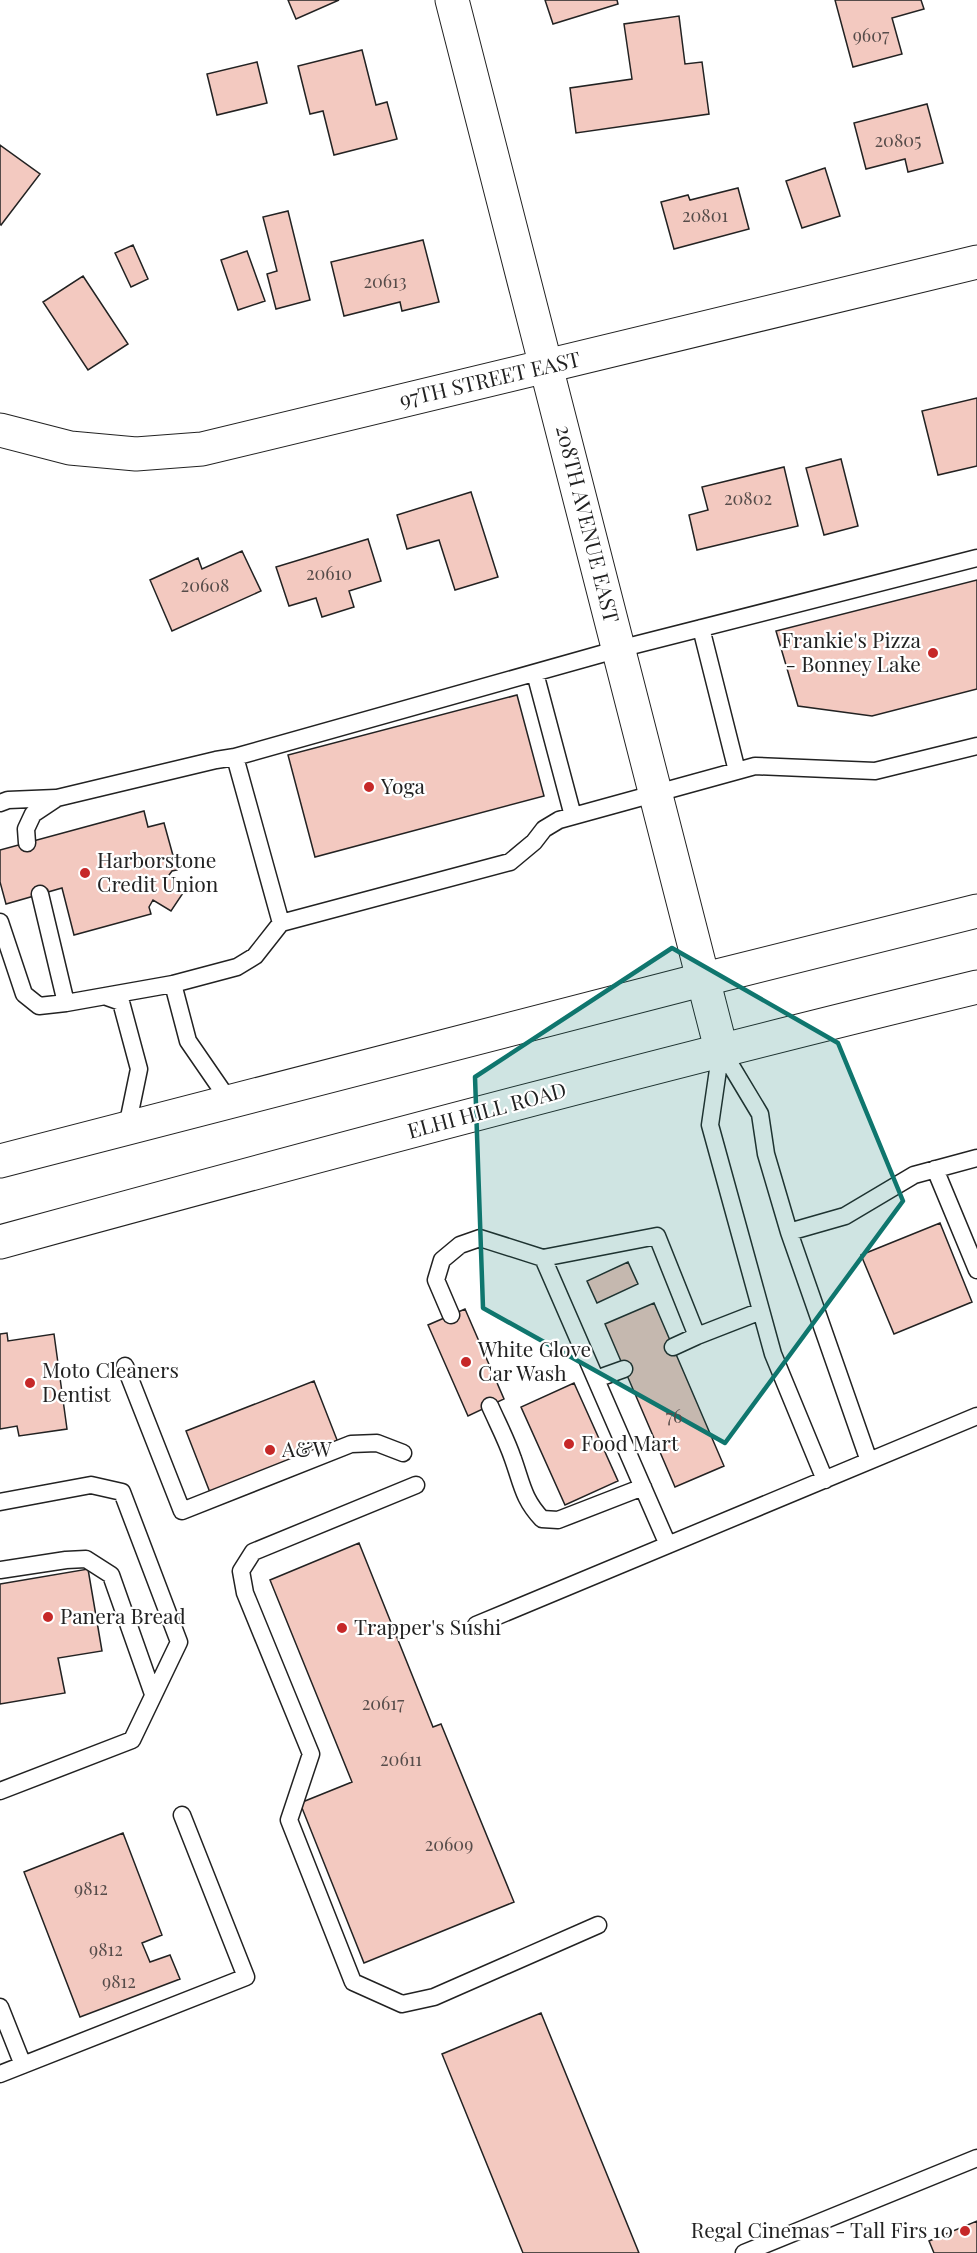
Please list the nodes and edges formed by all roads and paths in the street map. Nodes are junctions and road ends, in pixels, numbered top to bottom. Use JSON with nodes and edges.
{"nodes":[{"id":1,"x":452,"y":0,"type":"edge"},
{"id":2,"x":977,"y":262,"type":"edge"},
{"id":3,"x":546,"y":366,"type":"junction"},
{"id":4,"x":0,"y":430,"type":"edge"},
{"id":5,"x":977,"y":558,"type":"edge"},
{"id":6,"x":700,"y":628,"type":"junction"},
{"id":7,"x":619,"y":649,"type":"junction"},
{"id":8,"x":535,"y":673,"type":"junction"},
{"id":9,"x":977,"y":746,"type":"edge"},
{"id":10,"x":236,"y":758,"type":"junction"},
{"id":11,"x":737,"y":771,"type":"junction"},
{"id":12,"x":657,"y":793,"type":"junction"},
{"id":13,"x":57,"y":798,"type":"junction"},
{"id":14,"x":0,"y":803,"type":"edge"},
{"id":15,"x":573,"y":816,"type":"junction"},
{"id":16,"x":27,"y":843,"type":"dead end"},
{"id":17,"x":40,"y":894,"type":"dead end"},
{"id":18,"x":977,"y":911,"type":"edge"},
{"id":19,"x":0,"y":922,"type":"edge"},
{"id":20,"x":281,"y":923,"type":"junction"},
{"id":21,"x":705,"y":979,"type":"junction"},
{"id":22,"x":173,"y":984,"type":"junction"},
{"id":23,"x":977,"y":987,"type":"edge"},
{"id":24,"x":107,"y":997,"type":"junction"},
{"id":25,"x":66,"y":1003,"type":"junction"},
{"id":26,"x":721,"y":1049,"type":"junction"},
{"id":27,"x":230,"y":1102,"type":"junction"},
{"id":28,"x":127,"y":1127,"type":"junction"},
{"id":29,"x":977,"y":1158,"type":"edge"},
{"id":30,"x":0,"y":1161,"type":"edge"},
{"id":31,"x":935,"y":1169,"type":"junction"},
{"id":32,"x":789,"y":1232,"type":"junction"},
{"id":33,"x":0,"y":1242,"type":"edge"},
{"id":34,"x":543,"y":1258,"type":"junction"},
{"id":35,"x":977,"y":1270,"type":"edge"},
{"id":36,"x":761,"y":1311,"type":"junction"},
{"id":37,"x":451,"y":1315,"type":"dead end"},
{"id":38,"x":697,"y":1336,"type":"junction"},
{"id":39,"x":673,"y":1347,"type":"dead end"},
{"id":40,"x":125,"y":1366,"type":"dead end"},
{"id":41,"x":624,"y":1369,"type":"dead end"},
{"id":42,"x":596,"y":1379,"type":"junction"},
{"id":43,"x":490,"y":1406,"type":"dead end"},
{"id":44,"x":977,"y":1416,"type":"edge"},
{"id":45,"x":403,"y":1453,"type":"dead end"},
{"id":46,"x":870,"y":1461,"type":"junction"},
{"id":47,"x":825,"y":1480,"type":"junction"},
{"id":48,"x":416,"y":1485,"type":"dead end"},
{"id":49,"x":643,"y":1487,"type":"junction"},
{"id":50,"x":0,"y":1502,"type":"edge"},
{"id":51,"x":668,"y":1545,"type":"junction"},
{"id":52,"x":0,"y":1570,"type":"edge"},
{"id":53,"x":476,"y":1625,"type":"dead end"},
{"id":54,"x":153,"y":1694,"type":"junction"},
{"id":55,"x":0,"y":1791,"type":"edge"},
{"id":56,"x":182,"y":1815,"type":"dead end"},
{"id":57,"x":598,"y":1925,"type":"dead end"},
{"id":58,"x":0,"y":2007,"type":"edge"},
{"id":59,"x":22,"y":2065,"type":"junction"},
{"id":60,"x":0,"y":2074,"type":"edge"},
{"id":61,"x":977,"y":2157,"type":"edge"},
{"id":62,"x":744,"y":2253,"type":"edge"}],
"edges":[{"from":1,"to":3,"type":"street","name":"208TH AVENUE EAST"},
{"from":2,"to":3,"type":"street","name":"97TH STREET EAST"},
{"from":3,"to":4,"type":"street","name":"97TH STREET EAST"},
{"from":3,"to":7,"type":"street","name":"208TH AVENUE EAST"},
{"from":5,"to":6,"type":"lane"},
{"from":6,"to":7,"type":"lane"},
{"from":6,"to":11,"type":"lane"},
{"from":7,"to":8,"type":"lane"},
{"from":7,"to":12,"type":"street","name":"208TH AVENUE EAST"},
{"from":8,"to":10,"type":"lane"},
{"from":8,"to":15,"type":"lane"},
{"from":9,"to":11,"type":"lane"},
{"from":10,"to":13,"type":"lane"},
{"from":10,"to":20,"type":"lane"},
{"from":11,"to":12,"type":"lane"},
{"from":12,"to":15,"type":"lane"},
{"from":12,"to":21,"type":"street","name":"208TH AVENUE EAST"},
{"from":13,"to":14,"type":"lane"},
{"from":13,"to":16,"type":"lane"},
{"from":15,"to":20,"type":"lane"},
{"from":17,"to":25,"type":"lane"},
{"from":18,"to":21,"type":"street"},
{"from":19,"to":25,"type":"lane"},
{"from":20,"to":22,"type":"lane"},
{"from":21,"to":26,"type":"street","name":"208TH AVENUE EAST"},
{"from":21,"to":27,"type":"street"},
{"from":22,"to":24,"type":"lane"},
{"from":22,"to":27,"type":"lane"},
{"from":23,"to":26,"type":"street","name":"ELHI HILL ROAD"},
{"from":24,"to":25,"type":"lane"},
{"from":24,"to":28,"type":"lane"},
{"from":26,"to":32,"type":"lane"},
{"from":26,"to":33,"type":"street","name":"ELHI HILL ROAD"},
{"from":26,"to":36,"type":"lane"},
{"from":27,"to":28,"type":"street"},
{"from":28,"to":30,"type":"street"},
{"from":29,"to":31,"type":"lane"},
{"from":31,"to":32,"type":"lane"},
{"from":31,"to":35,"type":"lane"},
{"from":32,"to":46,"type":"lane"},
{"from":34,"to":37,"type":"lane"},
{"from":34,"to":38,"type":"lane"},
{"from":34,"to":42,"type":"lane"},
{"from":36,"to":38,"type":"lane"},
{"from":36,"to":47,"type":"lane"},
{"from":38,"to":39,"type":"lane"},
{"from":40,"to":45,"type":"lane"},
{"from":41,"to":42,"type":"lane"},
{"from":42,"to":49,"type":"lane"},
{"from":43,"to":49,"type":"lane"},
{"from":44,"to":46,"type":"lane"},
{"from":46,"to":47,"type":"lane"},
{"from":47,"to":51,"type":"lane"},
{"from":48,"to":57,"type":"lane"},
{"from":49,"to":51,"type":"lane"},
{"from":50,"to":54,"type":"lane"},
{"from":51,"to":53,"type":"lane"},
{"from":52,"to":54,"type":"lane"},
{"from":54,"to":55,"type":"lane"},
{"from":56,"to":59,"type":"lane"},
{"from":58,"to":59,"type":"lane"},
{"from":59,"to":60,"type":"lane"},
{"from":61,"to":62,"type":"lane"}]}
